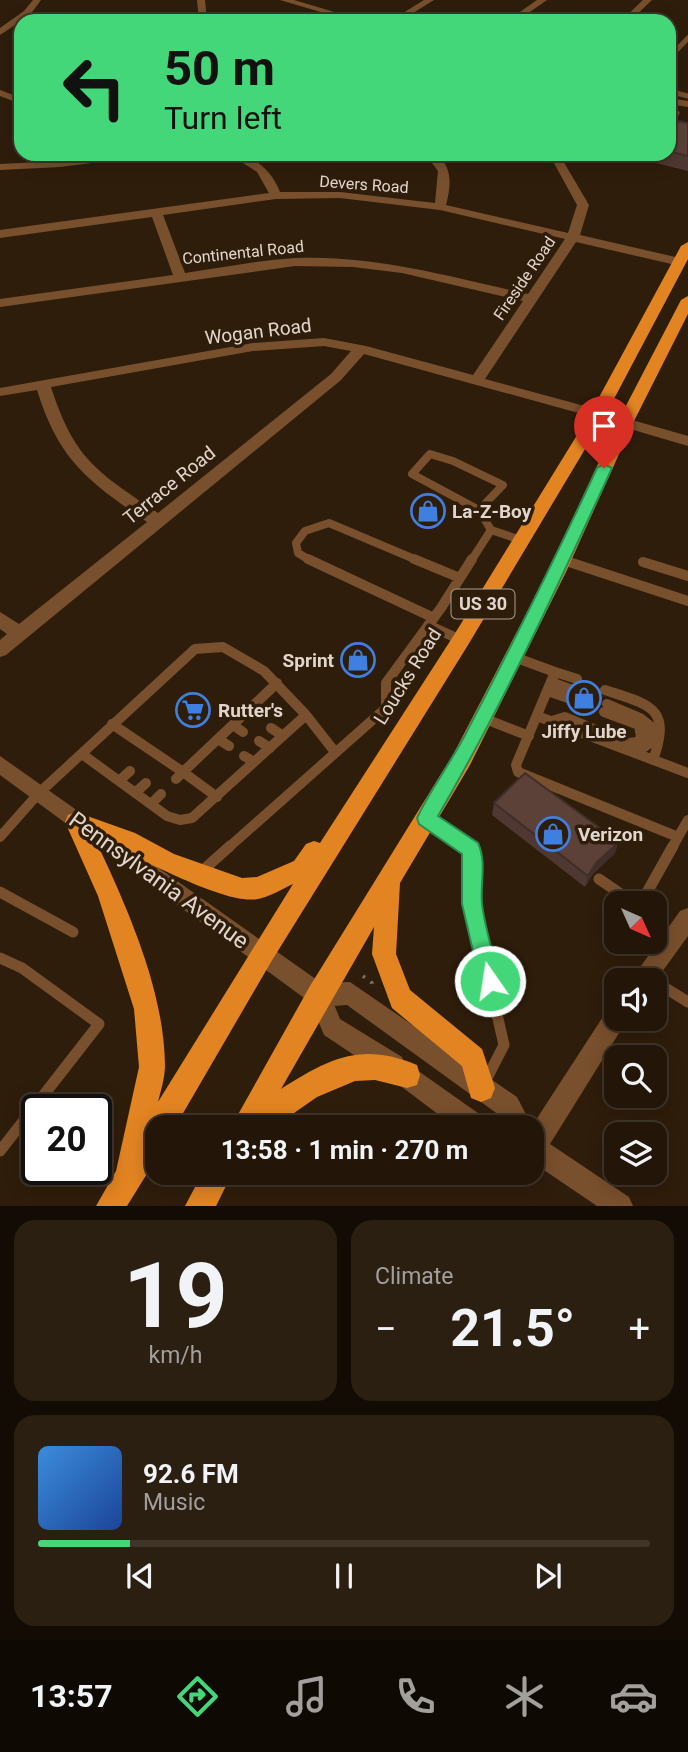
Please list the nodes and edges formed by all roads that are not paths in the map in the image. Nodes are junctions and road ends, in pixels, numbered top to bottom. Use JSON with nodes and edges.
{"nodes":[{"id":1,"x":37,"y":0,"type":"edge"},
{"id":2,"x":284,"y":0,"type":"edge"},
{"id":3,"x":323,"y":0,"type":"edge"},
{"id":4,"x":430,"y":0,"type":"edge"},
{"id":5,"x":543,"y":0,"type":"edge"},
{"id":6,"x":648,"y":0,"type":"edge"},
{"id":7,"x":310,"y":7,"type":"junction"},
{"id":8,"x":26,"y":14,"type":"edge"},
{"id":9,"x":336,"y":14,"type":"edge"},
{"id":10,"x":406,"y":14,"type":"edge"},
{"id":11,"x":522,"y":14,"type":"edge"},
{"id":12,"x":633,"y":14,"type":"edge"},
{"id":13,"x":688,"y":37,"type":"edge"},
{"id":14,"x":676,"y":50,"type":"edge"},
{"id":15,"x":58,"y":161,"type":"edge"},
{"id":16,"x":248,"y":161,"type":"edge"},
{"id":17,"x":440,"y":161,"type":"edge"},
{"id":18,"x":559,"y":161,"type":"edge"},
{"id":19,"x":0,"y":167,"type":"edge"},
{"id":20,"x":276,"y":196,"type":"junction"},
{"id":21,"x":440,"y":207,"type":"junction"},
{"id":22,"x":156,"y":212,"type":"junction"},
{"id":23,"x":0,"y":234,"type":"edge"},
{"id":24,"x":573,"y":237,"type":"junction"},
{"id":25,"x":684,"y":254,"type":"edge"},
{"id":26,"x":180,"y":277,"type":"junction"},
{"id":27,"x":530,"y":299,"type":"junction"},
{"id":28,"x":688,"y":300,"type":"edge"},
{"id":29,"x":0,"y":303,"type":"edge"},
{"id":30,"x":361,"y":349,"type":"junction"},
{"id":31,"x":477,"y":380,"type":"junction"},
{"id":32,"x":43,"y":385,"type":"junction"},
{"id":33,"x":0,"y":392,"type":"edge"},
{"id":34,"x":597,"y":414,"type":"junction"},
{"id":35,"x":625,"y":423,"type":"junction"},
{"id":36,"x":688,"y":441,"type":"edge"},
{"id":37,"x":479,"y":510,"type":"junction"},
{"id":38,"x":158,"y":521,"type":"junction"},
{"id":39,"x":491,"y":530,"type":"junction"},
{"id":40,"x":521,"y":540,"type":"junction"},
{"id":41,"x":563,"y":559,"type":"junction"},
{"id":42,"x":643,"y":562,"type":"dead end"},
{"id":43,"x":688,"y":576,"type":"edge"},
{"id":44,"x":460,"y":578,"type":"junction"},
{"id":45,"x":688,"y":601,"type":"edge"},
{"id":46,"x":0,"y":619,"type":"edge"},
{"id":47,"x":431,"y":622,"type":"junction"},
{"id":48,"x":19,"y":634,"type":"junction"},
{"id":49,"x":461,"y":639,"type":"junction"},
{"id":50,"x":0,"y":650,"type":"edge"},
{"id":51,"x":513,"y":657,"type":"junction"},
{"id":52,"x":577,"y":678,"type":"dead end"},
{"id":53,"x":551,"y":681,"type":"junction"},
{"id":54,"x":276,"y":683,"type":"junction"},
{"id":55,"x":605,"y":690,"type":"dead end"},
{"id":56,"x":570,"y":694,"type":"dead end"},
{"id":57,"x":247,"y":712,"type":"junction"},
{"id":58,"x":306,"y":715,"type":"junction"},
{"id":59,"x":537,"y":716,"type":"junction"},
{"id":60,"x":483,"y":718,"type":"junction"},
{"id":61,"x":256,"y":719,"type":"dead end"},
{"id":62,"x":552,"y":720,"type":"junction"},
{"id":63,"x":112,"y":724,"type":"junction"},
{"id":64,"x":233,"y":725,"type":"junction"},
{"id":65,"x":271,"y":728,"type":"dead end"},
{"id":66,"x":243,"y":732,"type":"dead end"},
{"id":67,"x":283,"y":736,"type":"junction"},
{"id":68,"x":529,"y":736,"type":"junction"},
{"id":69,"x":218,"y":739,"type":"junction"},
{"id":70,"x":259,"y":741,"type":"dead end"},
{"id":71,"x":229,"y":746,"type":"dead end"},
{"id":72,"x":270,"y":748,"type":"junction"},
{"id":73,"x":335,"y":752,"type":"junction"},
{"id":74,"x":636,"y":753,"type":"junction"},
{"id":75,"x":82,"y":754,"type":"junction"},
{"id":76,"x":653,"y":760,"type":"junction"},
{"id":77,"x":0,"y":764,"type":"edge"},
{"id":78,"x":130,"y":771,"type":"dead end"},
{"id":79,"x":688,"y":773,"type":"edge"},
{"id":80,"x":179,"y":776,"type":"junction"},
{"id":81,"x":119,"y":781,"type":"junction"},
{"id":82,"x":146,"y":783,"type":"dead end"},
{"id":83,"x":371,"y":784,"type":"junction"},
{"id":84,"x":38,"y":793,"type":"junction"},
{"id":85,"x":135,"y":793,"type":"junction"},
{"id":86,"x":161,"y":794,"type":"dead end"},
{"id":87,"x":217,"y":796,"type":"junction"},
{"id":88,"x":151,"y":804,"type":"junction"},
{"id":89,"x":426,"y":818,"type":"junction"},
{"id":90,"x":688,"y":820,"type":"edge"},
{"id":91,"x":76,"y":822,"type":"junction"},
{"id":92,"x":0,"y":837,"type":"edge"},
{"id":93,"x":678,"y":837,"type":"junction"},
{"id":94,"x":200,"y":874,"type":"junction"},
{"id":95,"x":598,"y":878,"type":"dead end"},
{"id":96,"x":389,"y":881,"type":"junction"},
{"id":97,"x":617,"y":891,"type":"edge"},
{"id":98,"x":648,"y":891,"type":"edge"},
{"id":99,"x":0,"y":892,"type":"edge"},
{"id":100,"x":688,"y":918,"type":"edge"},
{"id":101,"x":73,"y":932,"type":"dead end"},
{"id":102,"x":667,"y":933,"type":"edge"},
{"id":103,"x":262,"y":954,"type":"junction"},
{"id":104,"x":0,"y":957,"type":"edge"},
{"id":105,"x":667,"y":990,"type":"edge"},
{"id":106,"x":319,"y":995,"type":"junction"},
{"id":107,"x":688,"y":1002,"type":"edge"},
{"id":108,"x":607,"y":1031,"type":"edge"},
{"id":109,"x":407,"y":1075,"type":"junction"},
{"id":110,"x":481,"y":1088,"type":"junction"},
{"id":111,"x":166,"y":1115,"type":"edge"},
{"id":112,"x":252,"y":1115,"type":"edge"},
{"id":113,"x":268,"y":1115,"type":"edge"},
{"id":114,"x":460,"y":1115,"type":"edge"},
{"id":115,"x":513,"y":1115,"type":"edge"},
{"id":116,"x":544,"y":1128,"type":"edge"},
{"id":117,"x":145,"y":1150,"type":"edge"},
{"id":118,"x":0,"y":1151,"type":"edge"},
{"id":119,"x":544,"y":1155,"type":"edge"},
{"id":120,"x":129,"y":1178,"type":"junction"},
{"id":121,"x":212,"y":1185,"type":"edge"},
{"id":122,"x":111,"y":1206,"type":"edge"},
{"id":123,"x":200,"y":1206,"type":"edge"},
{"id":124,"x":620,"y":1206,"type":"edge"}],
"edges":[{"from":1,"to":8,"type":"street"},
{"from":2,"to":7,"type":"street"},
{"from":3,"to":7,"type":"street"},
{"from":4,"to":10,"type":"street"},
{"from":5,"to":11,"type":"street"},
{"from":6,"to":12,"type":"street"},
{"from":7,"to":9,"type":"street"},
{"from":13,"to":14,"type":"lane"},
{"from":15,"to":19,"type":"street"},
{"from":16,"to":20,"type":"street"},
{"from":17,"to":21,"type":"street"},
{"from":18,"to":24,"type":"street","name":"Fireside Road"},
{"from":20,"to":21,"type":"street","name":"Devers Road"},
{"from":20,"to":22,"type":"street","name":"Devers Road"},
{"from":21,"to":24,"type":"street","name":"Devers Road"},
{"from":22,"to":23,"type":"street","name":"Devers Road"},
{"from":22,"to":26,"type":"street"},
{"from":24,"to":25,"type":"street","name":"Devers Road"},
{"from":24,"to":27,"type":"street","name":"Fireside Road"},
{"from":25,"to":34,"type":"highway","name":"Loucks Road","number":"US 30"},
{"from":26,"to":27,"type":"street","name":"Continental Road"},
{"from":26,"to":29,"type":"street","name":"Continental Road"},
{"from":27,"to":31,"type":"street","name":"Fireside Road"},
{"from":28,"to":35,"type":"highway","number":"US 30"},
{"from":30,"to":31,"type":"street","name":"Wogan Road"},
{"from":30,"to":32,"type":"street","name":"Wogan Road"},
{"from":30,"to":38,"type":"street","name":"Terrace Road"},
{"from":31,"to":34,"type":"street","name":"Wogan Road"},
{"from":32,"to":33,"type":"street","name":"Wogan Road"},
{"from":32,"to":38,"type":"street"},
{"from":34,"to":40,"type":"highway","name":"Loucks Road","number":"US 30"},
{"from":35,"to":36,"type":"street"},
{"from":35,"to":41,"type":"highway","number":"US 30"},
{"from":37,"to":37,"type":"lane"},
{"from":37,"to":39,"type":"lane"},
{"from":38,"to":48,"type":"street","name":"Terrace Road"},
{"from":39,"to":40,"type":"lane"},
{"from":39,"to":44,"type":"lane"},
{"from":40,"to":49,"type":"highway","name":"Loucks Road","number":"US 30"},
{"from":41,"to":45,"type":"lane"},
{"from":41,"to":51,"type":"highway","number":"US 30"},
{"from":42,"to":43,"type":"lane"},
{"from":44,"to":47,"type":"lane"},
{"from":44,"to":47,"type":"lane"},
{"from":46,"to":48,"type":"street"},
{"from":47,"to":49,"type":"lane"},
{"from":47,"to":73,"type":"lane"},
{"from":48,"to":50,"type":"street","name":"Terrace Road"},
{"from":49,"to":83,"type":"highway","name":"Loucks Road","number":"US 30"},
{"from":51,"to":53,"type":"lane"},
{"from":51,"to":60,"type":"highway","number":"US 30"},
{"from":52,"to":53,"type":"lane"},
{"from":53,"to":56,"type":"lane"},
{"from":53,"to":59,"type":"lane"},
{"from":54,"to":57,"type":"lane"},
{"from":54,"to":58,"type":"lane"},
{"from":54,"to":63,"type":"lane"},
{"from":55,"to":76,"type":"lane"},
{"from":57,"to":61,"type":"lane"},
{"from":57,"to":64,"type":"lane"},
{"from":58,"to":67,"type":"lane"},
{"from":58,"to":73,"type":"lane"},
{"from":59,"to":62,"type":"lane"},
{"from":59,"to":68,"type":"lane"},
{"from":60,"to":68,"type":"lane"},
{"from":60,"to":89,"type":"highway","number":"US 30"},
{"from":62,"to":74,"type":"lane"},
{"from":62,"to":74,"type":"lane"},
{"from":63,"to":75,"type":"lane"},
{"from":63,"to":80,"type":"lane"},
{"from":64,"to":66,"type":"lane"},
{"from":64,"to":69,"type":"lane"},
{"from":65,"to":67,"type":"lane"},
{"from":67,"to":72,"type":"lane"},
{"from":68,"to":93,"type":"lane"},
{"from":69,"to":71,"type":"lane"},
{"from":69,"to":80,"type":"lane"},
{"from":70,"to":72,"type":"lane"},
{"from":72,"to":87,"type":"lane"},
{"from":73,"to":94,"type":"lane"},
{"from":74,"to":76,"type":"lane"},
{"from":75,"to":81,"type":"lane"},
{"from":75,"to":84,"type":"lane"},
{"from":76,"to":79,"type":"lane"},
{"from":77,"to":84,"type":"street","name":"Pennsylvania Avenue"},
{"from":78,"to":81,"type":"lane"},
{"from":80,"to":87,"type":"lane"},
{"from":81,"to":85,"type":"lane"},
{"from":82,"to":85,"type":"lane"},
{"from":83,"to":94,"type":"highway"},
{"from":83,"to":103,"type":"highway","name":"Loucks Road","number":"US 30"},
{"from":84,"to":91,"type":"street","name":"Pennsylvania Avenue"},
{"from":84,"to":92,"type":"lane"},
{"from":85,"to":88,"type":"lane"},
{"from":86,"to":88,"type":"lane"},
{"from":87,"to":88,"type":"lane"},
{"from":89,"to":96,"type":"highway","number":"US 30"},
{"from":89,"to":110,"type":"lane"},
{"from":90,"to":93,"type":"lane"},
{"from":91,"to":94,"type":"highway"},
{"from":91,"to":103,"type":"street","name":"Pennsylvania Avenue"},
{"from":91,"to":120,"type":"highway"},
{"from":93,"to":98,"type":"lane"},
{"from":95,"to":97,"type":"lane"},
{"from":96,"to":106,"type":"highway","number":"US 30"},
{"from":96,"to":110,"type":"highway"},
{"from":99,"to":101,"type":"lane"},
{"from":100,"to":102,"type":"street"},
{"from":103,"to":106,"type":"street","name":"Pennsylvania Avenue"},
{"from":103,"to":111,"type":"highway","name":"Loucks Road","number":"US 30"},
{"from":104,"to":118,"type":"lane"},
{"from":105,"to":107,"type":"lane"},
{"from":106,"to":109,"type":"street"},
{"from":106,"to":110,"type":"street"},
{"from":106,"to":112,"type":"highway","number":"US 30"},
{"from":108,"to":116,"type":"street"},
{"from":109,"to":113,"type":"highway"},
{"from":109,"to":114,"type":"street"},
{"from":110,"to":115,"type":"street"},
{"from":117,"to":120,"type":"highway","name":"Loucks Road","number":"US 30"},
{"from":119,"to":124,"type":"street"},
{"from":120,"to":122,"type":"highway","name":"Loucks Road","number":"US 30"},
{"from":121,"to":123,"type":"highway"}]}
